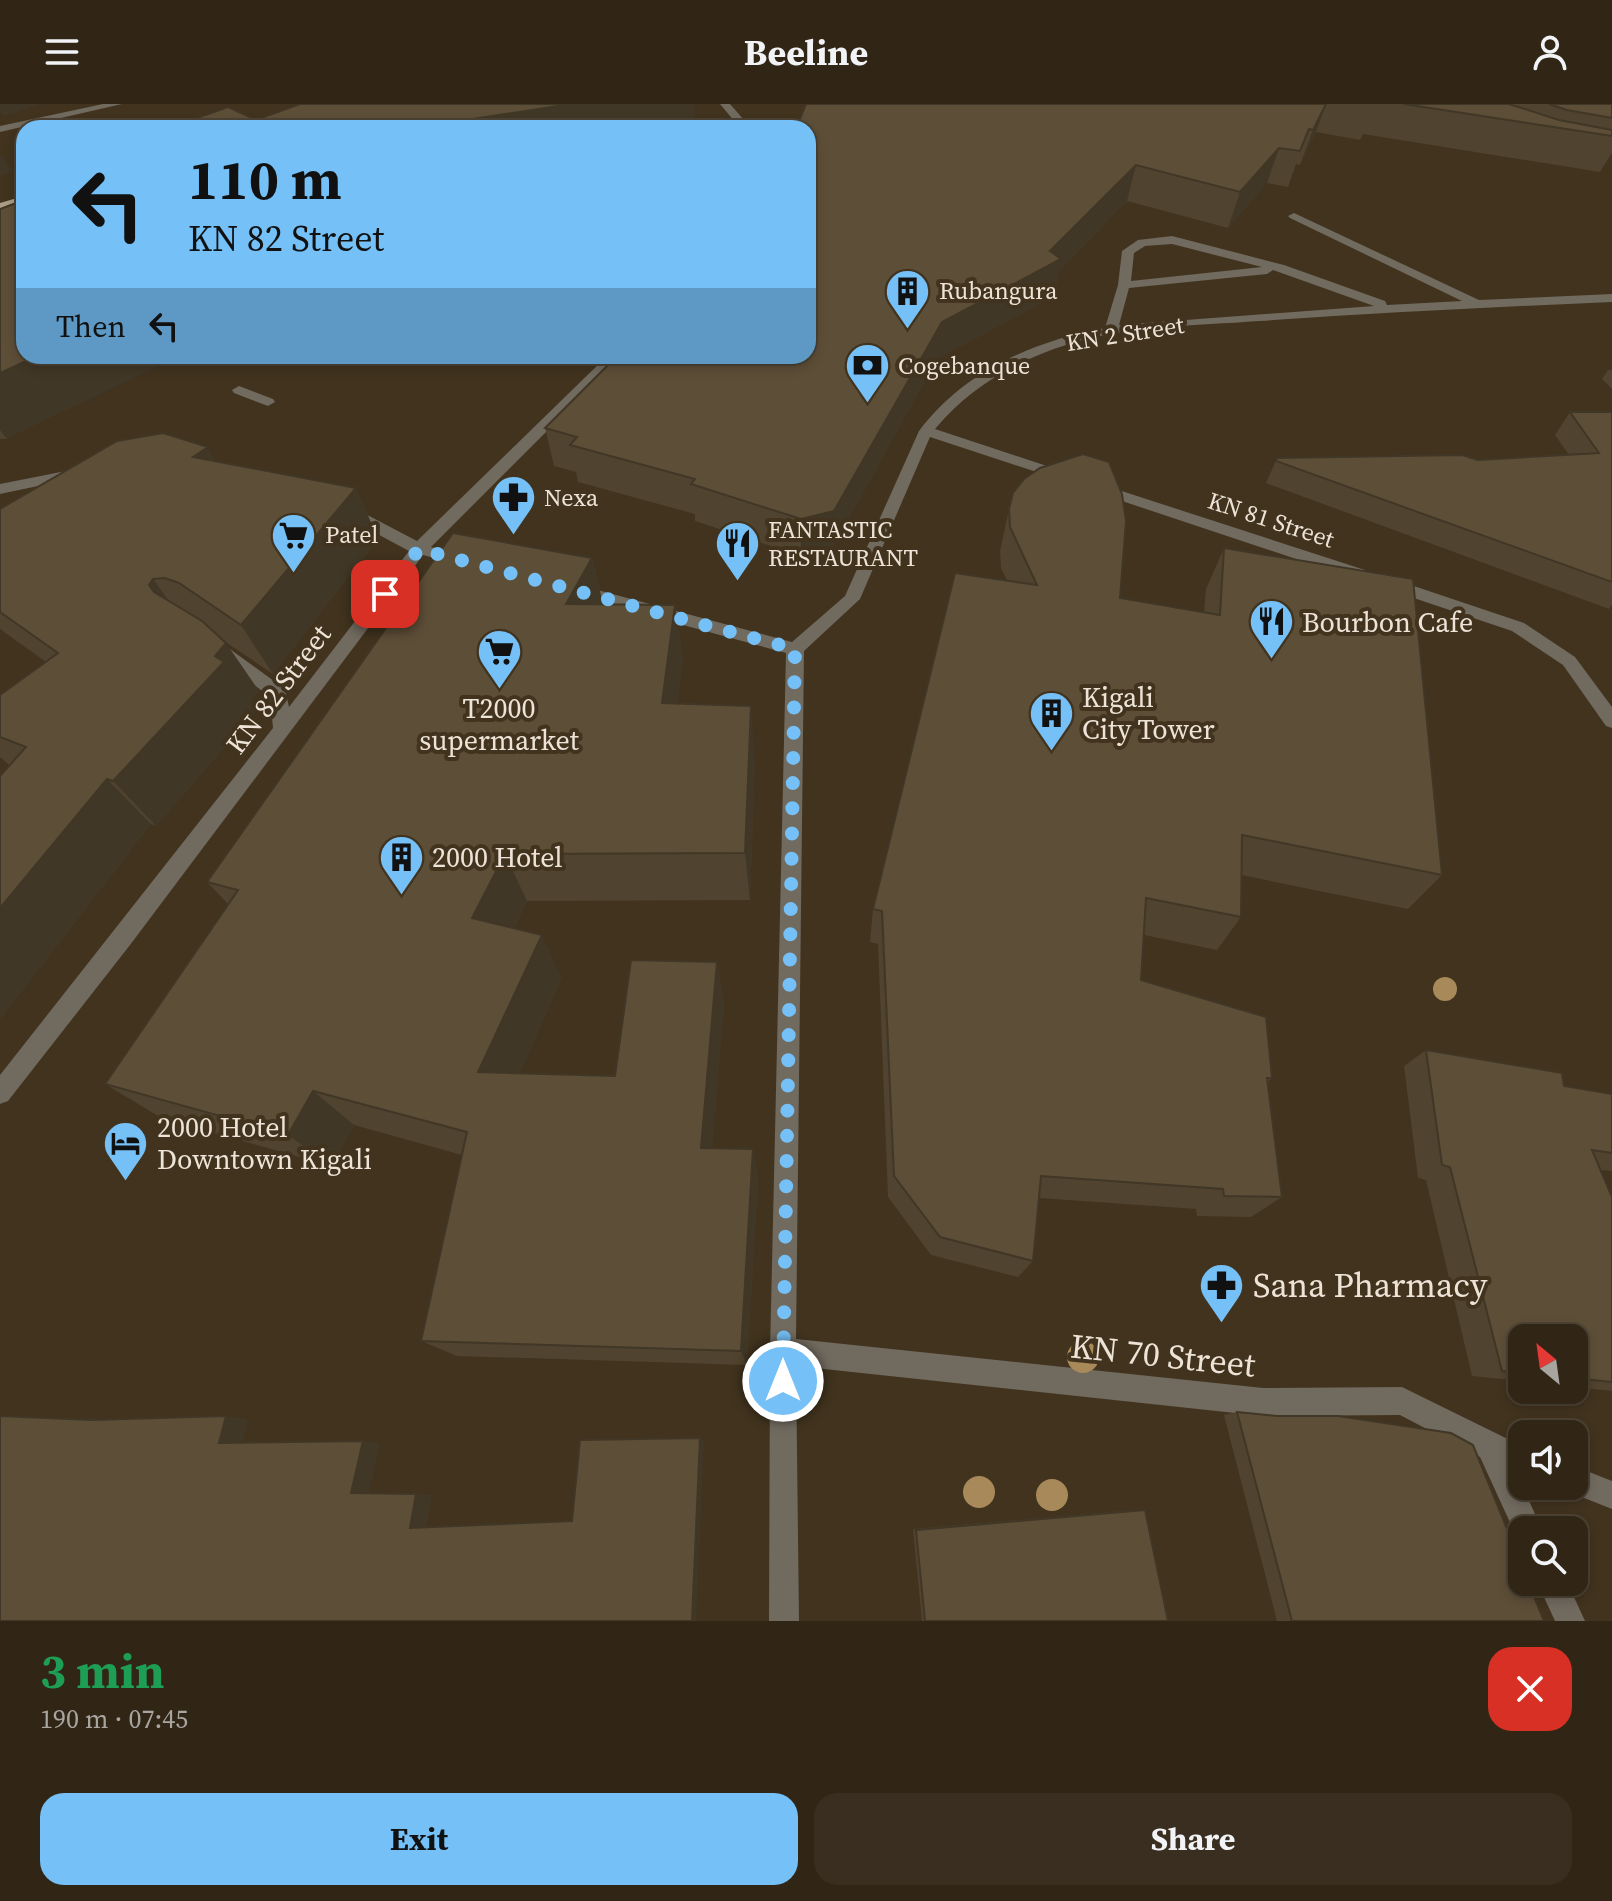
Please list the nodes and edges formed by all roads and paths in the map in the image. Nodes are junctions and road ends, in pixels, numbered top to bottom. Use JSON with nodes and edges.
{"nodes":[{"id":1,"x":117,"y":104,"type":"edge"},
{"id":2,"x":725,"y":104,"type":"edge"},
{"id":3,"x":42,"y":120,"type":"edge"},
{"id":4,"x":739,"y":120,"type":"edge"},
{"id":5,"x":1294,"y":216,"type":"dead end"},
{"id":6,"x":1280,"y":268,"type":"junction"},
{"id":7,"x":1124,"y":285,"type":"junction"},
{"id":8,"x":1612,"y":298,"type":"edge"},
{"id":9,"x":1477,"y":304,"type":"junction"},
{"id":10,"x":1389,"y":307,"type":"junction"},
{"id":11,"x":1111,"y":331,"type":"junction"},
{"id":12,"x":607,"y":364,"type":"edge"},
{"id":13,"x":239,"y":390,"type":"dead end"},
{"id":14,"x":268,"y":402,"type":"dead end"},
{"id":15,"x":926,"y":431,"type":"junction"},
{"id":16,"x":91,"y":471,"type":"edge"},
{"id":17,"x":0,"y":489,"type":"edge"},
{"id":18,"x":330,"y":502,"type":"edge"},
{"id":19,"x":419,"y":549,"type":"junction"},
{"id":20,"x":479,"y":565,"type":"edge"},
{"id":21,"x":554,"y":585,"type":"edge"},
{"id":22,"x":197,"y":635,"type":"edge"},
{"id":23,"x":795,"y":649,"type":"junction"},
{"id":24,"x":1612,"y":721,"type":"edge"},
{"id":25,"x":282,"y":729,"type":"junction"},
{"id":26,"x":0,"y":1093,"type":"edge"},
{"id":27,"x":783,"y":1351,"type":"junction"},
{"id":28,"x":1490,"y":1447,"type":"junction"},
{"id":29,"x":1508,"y":1454,"type":"edge"},
{"id":30,"x":1588,"y":1486,"type":"edge"},
{"id":31,"x":1612,"y":1495,"type":"edge"},
{"id":32,"x":1522,"y":1516,"type":"edge"},
{"id":33,"x":1558,"y":1596,"type":"edge"},
{"id":34,"x":784,"y":1621,"type":"edge"},
{"id":35,"x":1570,"y":1621,"type":"edge"}],
"edges":[{"from":1,"to":3,"type":"street"},
{"from":2,"to":4,"type":"street"},
{"from":5,"to":9,"type":"street"},
{"from":6,"to":7,"type":"street"},
{"from":6,"to":7,"type":"street"},
{"from":6,"to":10,"type":"street"},
{"from":7,"to":11,"type":"street"},
{"from":8,"to":9,"type":"street","name":"KN 2 Street"},
{"from":9,"to":10,"type":"street","name":"KN 2 Street"},
{"from":10,"to":11,"type":"street","name":"KN 2 Street"},
{"from":11,"to":15,"type":"street","name":"KN 2 Street"},
{"from":12,"to":19,"type":"street","name":"KN 82 Street"},
{"from":13,"to":14,"type":"street"},
{"from":15,"to":23,"type":"street","name":"KN 2 Street"},
{"from":15,"to":24,"type":"street","name":"KN 81 Street"},
{"from":16,"to":17,"type":"street"},
{"from":18,"to":19,"type":"street"},
{"from":19,"to":20,"type":"street"},
{"from":19,"to":25,"type":"street","name":"KN 82 Street"},
{"from":21,"to":23,"type":"street"},
{"from":22,"to":25,"type":"street"},
{"from":23,"to":27,"type":"street"},
{"from":25,"to":26,"type":"street","name":"KN 82 Street"},
{"from":27,"to":28,"type":"street","name":"KN 70 Street"},
{"from":27,"to":34,"type":"street"},
{"from":28,"to":29,"type":"street","name":"KN 70 Street"},
{"from":28,"to":32,"type":"street"},
{"from":30,"to":31,"type":"street"},
{"from":33,"to":35,"type":"street"}]}
